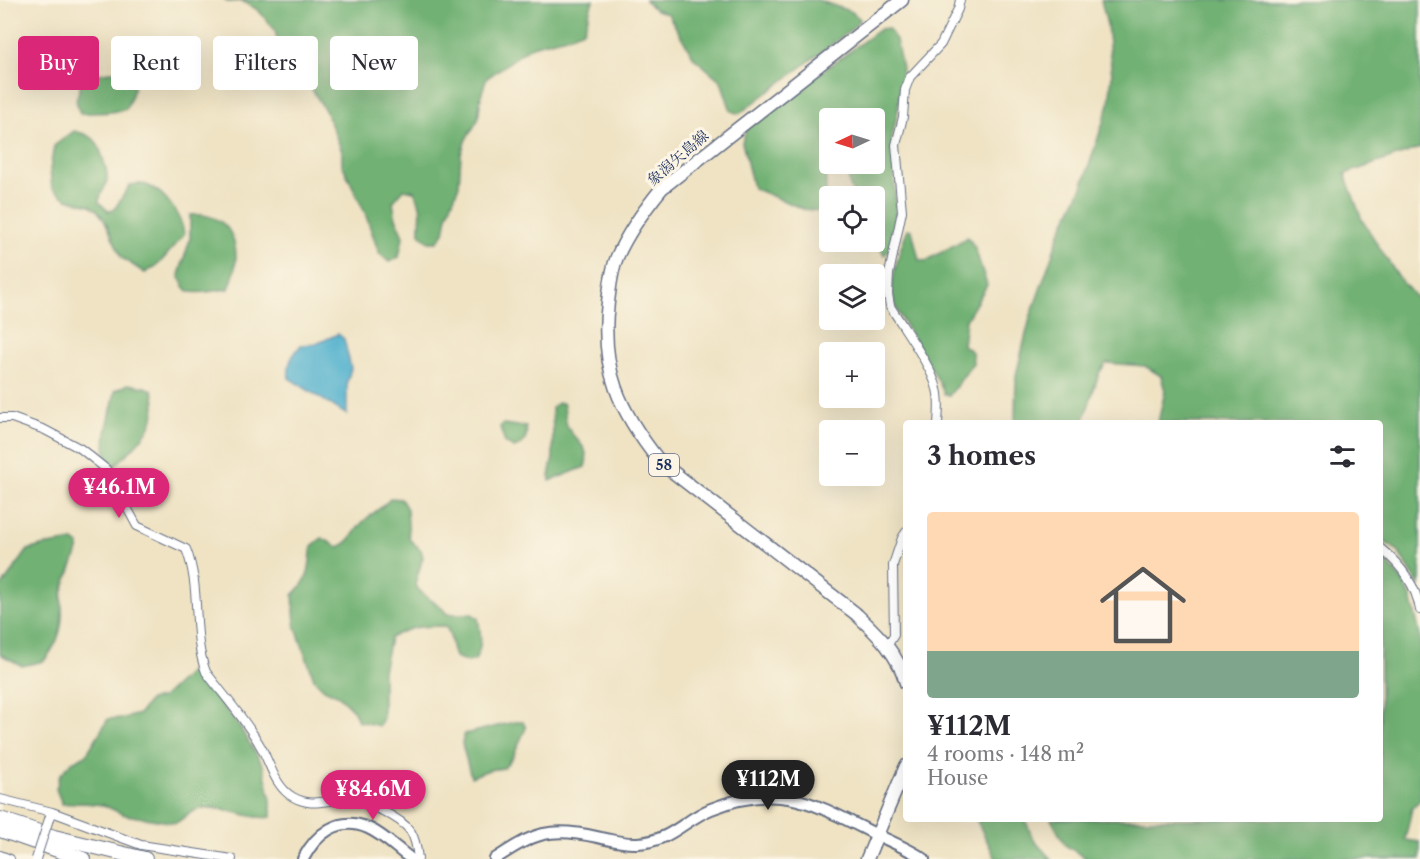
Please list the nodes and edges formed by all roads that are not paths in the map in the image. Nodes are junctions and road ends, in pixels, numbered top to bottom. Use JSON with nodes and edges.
{"nodes":[{"id":1,"x":902,"y":0,"type":"edge"},
{"id":2,"x":960,"y":0,"type":"edge"},
{"id":3,"x":0,"y":418,"type":"edge"},
{"id":4,"x":938,"y":420,"type":"edge"},
{"id":5,"x":903,"y":540,"type":"edge"},
{"id":6,"x":1383,"y":550,"type":"edge"},
{"id":7,"x":1420,"y":610,"type":"edge"},
{"id":8,"x":887,"y":646,"type":"junction"},
{"id":9,"x":903,"y":675,"type":"edge"},
{"id":10,"x":903,"y":773,"type":"edge"},
{"id":11,"x":0,"y":799,"type":"edge"},
{"id":12,"x":51,"y":814,"type":"junction"},
{"id":13,"x":0,"y":819,"type":"edge"},
{"id":14,"x":0,"y":830,"type":"edge"},
{"id":15,"x":876,"y":834,"type":"junction"},
{"id":16,"x":52,"y":842,"type":"junction"},
{"id":17,"x":0,"y":855,"type":"edge"},
{"id":18,"x":10,"y":859,"type":"edge"},
{"id":19,"x":36,"y":859,"type":"edge"},
{"id":20,"x":83,"y":859,"type":"edge"},
{"id":21,"x":145,"y":859,"type":"edge"},
{"id":22,"x":232,"y":859,"type":"edge"},
{"id":23,"x":303,"y":859,"type":"edge"},
{"id":24,"x":411,"y":859,"type":"edge"},
{"id":25,"x":418,"y":859,"type":"edge"},
{"id":26,"x":495,"y":859,"type":"edge"},
{"id":27,"x":867,"y":859,"type":"edge"},
{"id":28,"x":924,"y":859,"type":"edge"}],
"edges":[{"from":1,"to":8,"type":"main road","name":"象潟矢島線","number":"58"},
{"from":2,"to":4,"type":"street"},
{"from":3,"to":25,"type":"street"},
{"from":5,"to":8,"type":"street"},
{"from":6,"to":7,"type":"street"},
{"from":8,"to":9,"type":"main road","name":"象潟矢島線","number":"58"},
{"from":10,"to":15,"type":"main road"},
{"from":11,"to":12,"type":"street"},
{"from":12,"to":19,"type":"street","bridge":true},
{"from":12,"to":22,"type":"street"},
{"from":13,"to":16,"type":"highway"},
{"from":14,"to":16,"type":"highway"},
{"from":15,"to":26,"type":"street"},
{"from":15,"to":27,"type":"main road"},
{"from":15,"to":28,"type":"street"},
{"from":16,"to":20,"type":"highway"},
{"from":16,"to":21,"type":"highway"},
{"from":17,"to":18,"type":"street"},
{"from":23,"to":24,"type":"street"}]}
